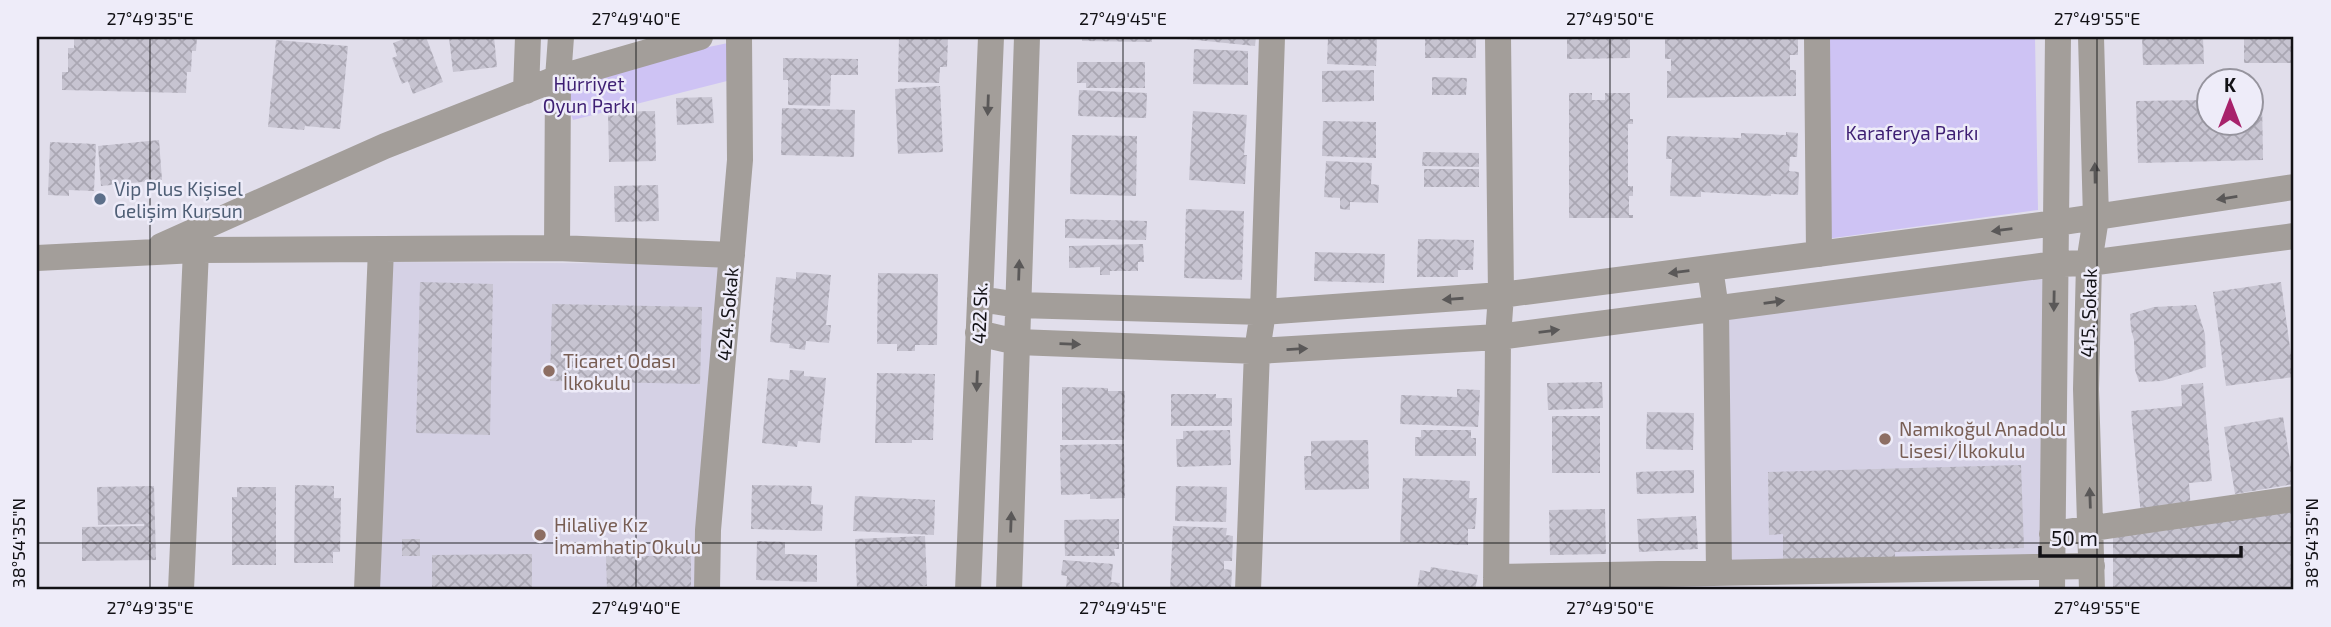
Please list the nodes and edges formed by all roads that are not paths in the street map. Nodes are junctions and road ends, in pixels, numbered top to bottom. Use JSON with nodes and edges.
{"nodes":[{"id":1,"x":528,"y":37,"type":"edge"},
{"id":2,"x":561,"y":37,"type":"edge"},
{"id":3,"x":700,"y":37,"type":"edge"},
{"id":4,"x":739,"y":37,"type":"edge"},
{"id":5,"x":991,"y":37,"type":"edge"},
{"id":6,"x":1027,"y":37,"type":"edge"},
{"id":7,"x":1272,"y":37,"type":"edge"},
{"id":8,"x":1498,"y":37,"type":"edge"},
{"id":9,"x":1816,"y":37,"type":"edge"},
{"id":10,"x":2058,"y":37,"type":"edge"},
{"id":11,"x":2091,"y":37,"type":"edge"},
{"id":12,"x":558,"y":78,"type":"junction"},
{"id":13,"x":526,"y":91,"type":"junction"},
{"id":14,"x":2294,"y":187,"type":"edge"},
{"id":15,"x":2096,"y":218,"type":"junction"},
{"id":16,"x":2056,"y":223,"type":"junction"},
{"id":17,"x":2294,"y":236,"type":"edge"},
{"id":18,"x":557,"y":248,"type":"junction"},
{"id":19,"x":381,"y":249,"type":"junction"},
{"id":20,"x":196,"y":250,"type":"junction"},
{"id":21,"x":146,"y":252,"type":"junction"},
{"id":22,"x":1819,"y":254,"type":"junction"},
{"id":23,"x":732,"y":255,"type":"junction"},
{"id":24,"x":37,"y":258,"type":"edge"},
{"id":25,"x":2089,"y":263,"type":"junction"},
{"id":26,"x":2055,"y":264,"type":"junction"},
{"id":27,"x":1710,"y":268,"type":"junction"},
{"id":28,"x":1501,"y":295,"type":"junction"},
{"id":29,"x":980,"y":299,"type":"junction"},
{"id":30,"x":1018,"y":305,"type":"junction"},
{"id":31,"x":1716,"y":309,"type":"junction"},
{"id":32,"x":1263,"y":312,"type":"junction"},
{"id":33,"x":978,"y":333,"type":"junction"},
{"id":34,"x":1498,"y":337,"type":"junction"},
{"id":35,"x":1017,"y":342,"type":"junction"},
{"id":36,"x":1257,"y":351,"type":"junction"},
{"id":37,"x":2294,"y":499,"type":"edge"},
{"id":38,"x":2091,"y":529,"type":"junction"},
{"id":39,"x":2052,"y":534,"type":"junction"},
{"id":40,"x":1719,"y":573,"type":"junction"},
{"id":41,"x":2092,"y":578,"type":"edge"},
{"id":42,"x":2052,"y":579,"type":"edge"},
{"id":43,"x":1496,"y":583,"type":"edge"},
{"id":44,"x":181,"y":590,"type":"edge"},
{"id":45,"x":367,"y":590,"type":"edge"},
{"id":46,"x":707,"y":590,"type":"edge"},
{"id":47,"x":968,"y":590,"type":"edge"},
{"id":48,"x":1009,"y":590,"type":"edge"},
{"id":49,"x":1248,"y":590,"type":"edge"}],
"edges":[{"from":1,"to":13,"type":"street"},
{"from":2,"to":12,"type":"street"},
{"from":3,"to":12,"type":"street"},
{"from":4,"to":23,"type":"street","name":"424. Sokak"},
{"from":5,"to":29,"type":"street","name":"422 Sk.","one_way":true},
{"from":30,"to":6,"type":"street","name":"422 Sk.","one_way":true},
{"from":7,"to":32,"type":"street"},
{"from":8,"to":28,"type":"street"},
{"from":9,"to":22,"type":"street"},
{"from":10,"to":16,"type":"street","name":"415. Sokak"},
{"from":15,"to":11,"type":"street","name":"415. Sokak","one_way":true},
{"from":12,"to":13,"type":"street"},
{"from":12,"to":18,"type":"street"},
{"from":13,"to":21,"type":"street"},
{"from":14,"to":15,"type":"street","one_way":true},
{"from":15,"to":16,"type":"street"},
{"from":15,"to":25,"type":"street","name":"415. Sokak"},
{"from":16,"to":22,"type":"street","one_way":true},
{"from":16,"to":26,"type":"street","name":"415. Sokak"},
{"from":17,"to":25,"type":"street"},
{"from":18,"to":19,"type":"street"},
{"from":18,"to":23,"type":"street"},
{"from":19,"to":20,"type":"street"},
{"from":19,"to":45,"type":"street"},
{"from":20,"to":21,"type":"street"},
{"from":20,"to":44,"type":"street"},
{"from":21,"to":24,"type":"street"},
{"from":22,"to":27,"type":"street"},
{"from":23,"to":46,"type":"street","name":"424. Sokak"},
{"from":25,"to":26,"type":"street"},
{"from":38,"to":25,"type":"street","name":"415. Sokak","one_way":true},
{"from":31,"to":26,"type":"street","one_way":true},
{"from":26,"to":39,"type":"street","name":"415. Sokak","one_way":true},
{"from":27,"to":28,"type":"street","one_way":true},
{"from":27,"to":31,"type":"street"},
{"from":28,"to":32,"type":"street","one_way":true},
{"from":28,"to":34,"type":"street"},
{"from":29,"to":30,"type":"street"},
{"from":29,"to":33,"type":"street","name":"422 Sk."},
{"from":30,"to":32,"type":"street"},
{"from":30,"to":35,"type":"street","name":"422 Sk."},
{"from":34,"to":31,"type":"street","one_way":true},
{"from":31,"to":40,"type":"street"},
{"from":32,"to":36,"type":"street"},
{"from":33,"to":35,"type":"street"},
{"from":33,"to":47,"type":"street","name":"422 Sk.","one_way":true},
{"from":36,"to":34,"type":"street","one_way":true},
{"from":34,"to":43,"type":"street"},
{"from":35,"to":36,"type":"street","one_way":true},
{"from":48,"to":35,"type":"street","name":"422 Sk.","one_way":true},
{"from":36,"to":49,"type":"street"},
{"from":37,"to":38,"type":"street"},
{"from":38,"to":39,"type":"street"},
{"from":38,"to":41,"type":"street","name":"415. Sokak"},
{"from":39,"to":42,"type":"street","name":"415. Sokak"},
{"from":40,"to":42,"type":"street"},
{"from":40,"to":43,"type":"street"},
{"from":41,"to":42,"type":"street"}]}
